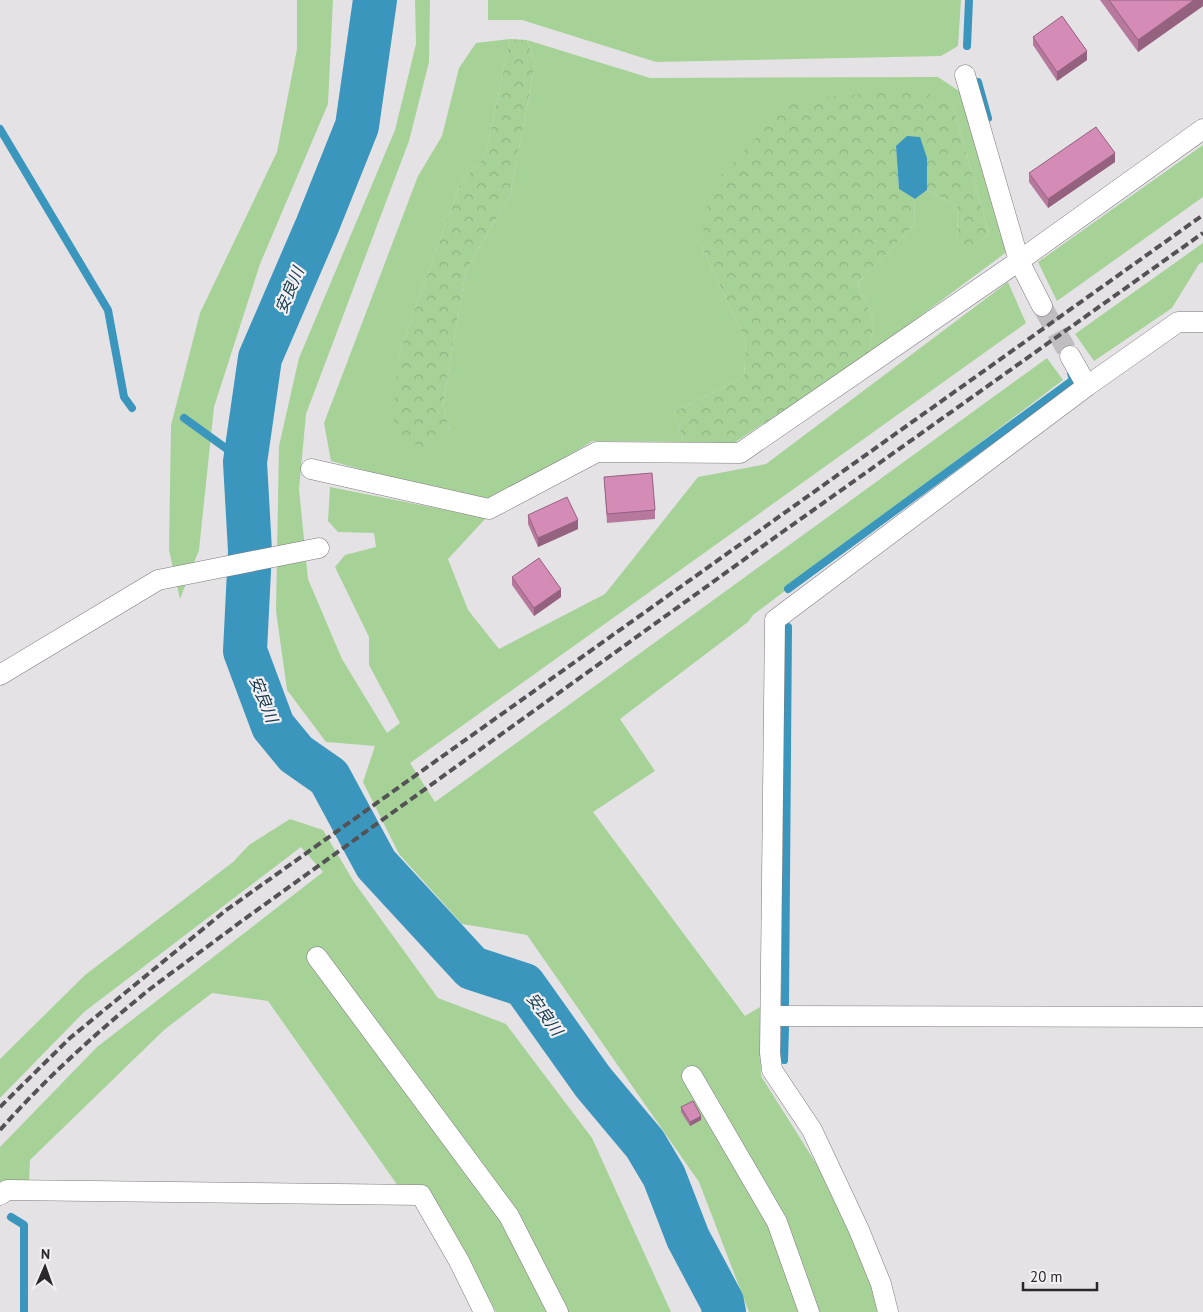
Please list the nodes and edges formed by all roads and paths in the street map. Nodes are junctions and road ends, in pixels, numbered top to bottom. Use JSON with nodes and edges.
{"nodes":[{"id":1,"x":965,"y":75,"type":"dead end"},
{"id":2,"x":1203,"y":129,"type":"edge"},
{"id":3,"x":1019,"y":261,"type":"junction"},
{"id":4,"x":1042,"y":306,"type":"tunnel mouth"},
{"id":5,"x":1203,"y":322,"type":"edge"},
{"id":6,"x":1070,"y":356,"type":"tunnel mouth"},
{"id":7,"x":1087,"y":386,"type":"junction"},
{"id":8,"x":311,"y":469,"type":"dead end"},
{"id":9,"x":313,"y":548,"type":"dead end"},
{"id":10,"x":0,"y":675,"type":"edge"},
{"id":11,"x":317,"y":957,"type":"dead end"},
{"id":12,"x":771,"y":1016,"type":"junction"},
{"id":13,"x":1203,"y":1017,"type":"edge"},
{"id":14,"x":692,"y":1076,"type":"dead end"},
{"id":15,"x":0,"y":1195,"type":"edge"},
{"id":16,"x":484,"y":1312,"type":"edge"},
{"id":17,"x":558,"y":1312,"type":"edge"},
{"id":18,"x":809,"y":1312,"type":"edge"},
{"id":19,"x":888,"y":1312,"type":"edge"}],
"edges":[{"from":1,"to":3,"type":"street"},
{"from":2,"to":3,"type":"street"},
{"from":3,"to":4,"type":"street"},
{"from":3,"to":8,"type":"street"},
{"from":5,"to":7,"type":"street"},
{"from":6,"to":7,"type":"street"},
{"from":7,"to":12,"type":"street"},
{"from":9,"to":10,"type":"street"},
{"from":11,"to":17,"type":"street"},
{"from":12,"to":13,"type":"street"},
{"from":12,"to":19,"type":"street"},
{"from":14,"to":18,"type":"street"},
{"from":15,"to":16,"type":"street"}]}
